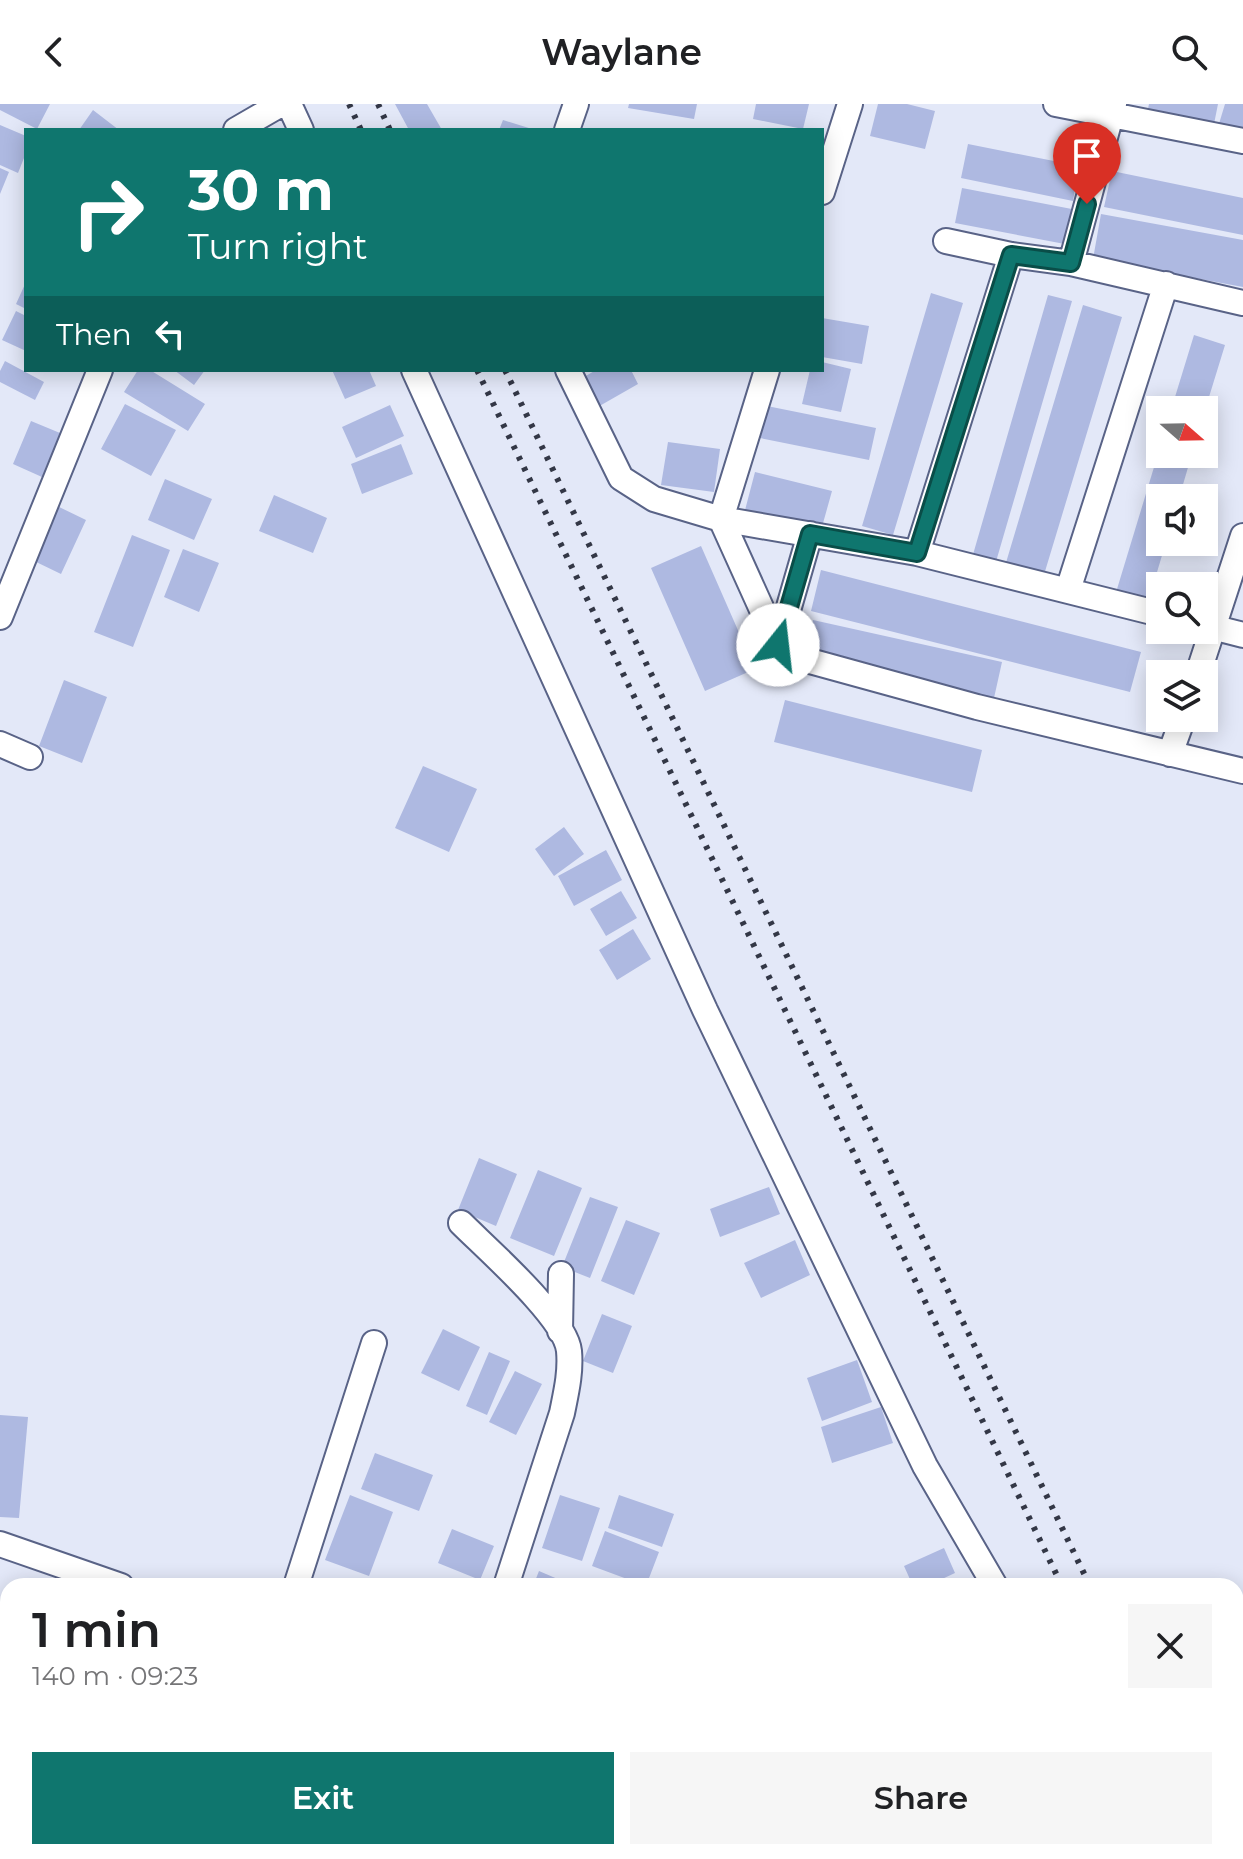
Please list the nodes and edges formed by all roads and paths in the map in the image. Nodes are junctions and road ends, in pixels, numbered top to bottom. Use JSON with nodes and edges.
{"nodes":[{"id":1,"x":281,"y":104,"type":"edge"},
{"id":2,"x":289,"y":104,"type":"edge"},
{"id":3,"x":576,"y":104,"type":"edge"},
{"id":4,"x":850,"y":104,"type":"edge"},
{"id":5,"x":1056,"y":104,"type":"edge"},
{"id":6,"x":1112,"y":110,"type":"edge"},
{"id":7,"x":239,"y":128,"type":"edge"},
{"id":8,"x":300,"y":128,"type":"edge"},
{"id":9,"x":568,"y":128,"type":"edge"},
{"id":10,"x":1243,"y":141,"type":"edge"},
{"id":11,"x":824,"y":186,"type":"edge"},
{"id":12,"x":946,"y":241,"type":"dead end"},
{"id":13,"x":1011,"y":255,"type":"junction"},
{"id":14,"x":1071,"y":263,"type":"junction"},
{"id":15,"x":1166,"y":284,"type":"junction"},
{"id":16,"x":1243,"y":303,"type":"edge"},
{"id":17,"x":99,"y":372,"type":"edge"},
{"id":18,"x":415,"y":372,"type":"edge"},
{"id":19,"x":569,"y":372,"type":"edge"},
{"id":20,"x":766,"y":372,"type":"edge"},
{"id":21,"x":721,"y":519,"type":"junction"},
{"id":22,"x":810,"y":534,"type":"junction"},
{"id":23,"x":1243,"y":536,"type":"edge"},
{"id":24,"x":917,"y":553,"type":"junction"},
{"id":25,"x":1068,"y":590,"type":"junction"},
{"id":26,"x":1218,"y":605,"type":"edge"},
{"id":27,"x":1146,"y":610,"type":"edge"},
{"id":28,"x":0,"y":617,"type":"edge"},
{"id":29,"x":1218,"y":629,"type":"edge"},
{"id":30,"x":1243,"y":635,"type":"edge"},
{"id":31,"x":778,"y":645,"type":"junction"},
{"id":32,"x":1178,"y":732,"type":"edge"},
{"id":33,"x":0,"y":744,"type":"edge"},
{"id":34,"x":1170,"y":754,"type":"junction"},
{"id":35,"x":30,"y":757,"type":"dead end"},
{"id":36,"x":1243,"y":771,"type":"edge"},
{"id":37,"x":461,"y":1223,"type":"dead end"},
{"id":38,"x":561,"y":1274,"type":"dead end"},
{"id":39,"x":374,"y":1343,"type":"dead end"},
{"id":40,"x":0,"y":1544,"type":"edge"},
{"id":41,"x":98,"y":1578,"type":"edge"},
{"id":42,"x":299,"y":1578,"type":"edge"},
{"id":43,"x":507,"y":1578,"type":"edge"},
{"id":44,"x":508,"y":1578,"type":"edge"},
{"id":45,"x":990,"y":1578,"type":"edge"}],
"edges":[{"from":1,"to":7,"type":"street"},
{"from":2,"to":8,"type":"street"},
{"from":3,"to":9,"type":"street"},
{"from":4,"to":11,"type":"street"},
{"from":5,"to":6,"type":"street"},
{"from":6,"to":10,"type":"street"},
{"from":6,"to":14,"type":"street"},
{"from":12,"to":13,"type":"street"},
{"from":13,"to":14,"type":"street"},
{"from":13,"to":24,"type":"street"},
{"from":14,"to":15,"type":"street"},
{"from":15,"to":16,"type":"street"},
{"from":15,"to":25,"type":"street"},
{"from":17,"to":28,"type":"street"},
{"from":18,"to":45,"type":"street"},
{"from":19,"to":21,"type":"street"},
{"from":20,"to":21,"type":"street"},
{"from":21,"to":22,"type":"street"},
{"from":21,"to":31,"type":"street"},
{"from":22,"to":24,"type":"street"},
{"from":22,"to":31,"type":"street"},
{"from":23,"to":26,"type":"street"},
{"from":24,"to":25,"type":"street"},
{"from":25,"to":27,"type":"street"},
{"from":29,"to":30,"type":"street"},
{"from":31,"to":34,"type":"street"},
{"from":32,"to":34,"type":"street"},
{"from":33,"to":35,"type":"street"},
{"from":34,"to":36,"type":"street"},
{"from":37,"to":44,"type":"street"},
{"from":38,"to":43,"type":"street"},
{"from":39,"to":42,"type":"street"},
{"from":40,"to":41,"type":"street"}]}
